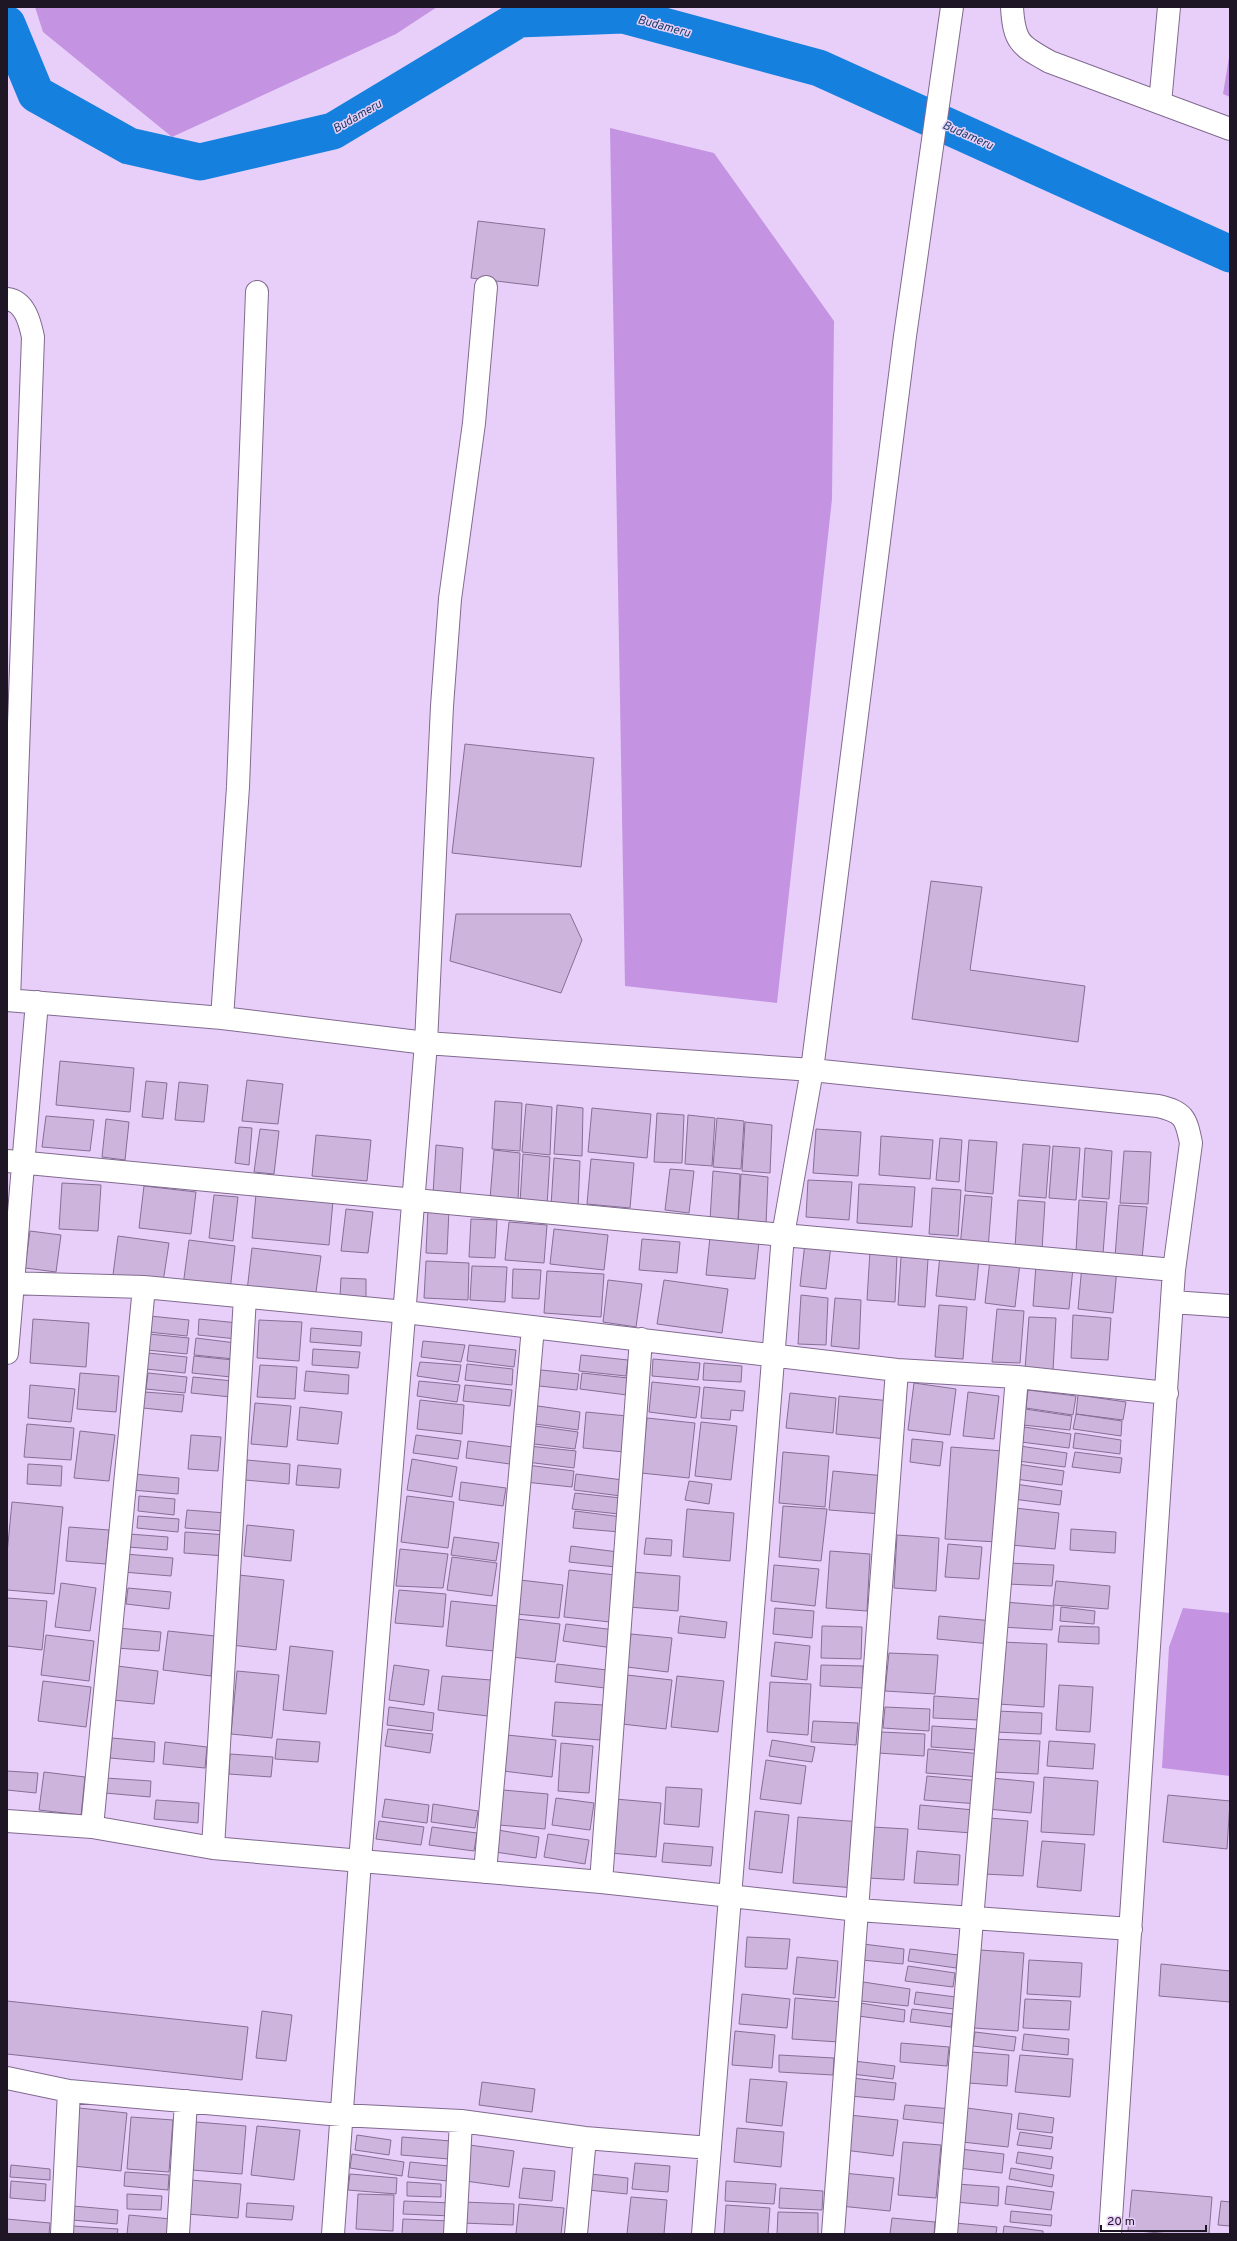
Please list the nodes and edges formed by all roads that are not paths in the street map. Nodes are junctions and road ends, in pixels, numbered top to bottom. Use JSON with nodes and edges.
{"nodes":[{"id":1,"x":952,"y":7,"type":"edge"},
{"id":2,"x":1012,"y":7,"type":"edge"},
{"id":3,"x":1169,"y":7,"type":"edge"},
{"id":4,"x":1160,"y":103,"type":"junction"},
{"id":5,"x":1230,"y":129,"type":"edge"},
{"id":6,"x":486,"y":287,"type":"dead end"},
{"id":7,"x":256,"y":292,"type":"dead end"},
{"id":8,"x":7,"y":299,"type":"edge"},
{"id":9,"x":8,"y":1000,"type":"edge"},
{"id":10,"x":37,"y":1002,"type":"junction"},
{"id":11,"x":222,"y":1018,"type":"junction"},
{"id":12,"x":426,"y":1043,"type":"junction"},
{"id":13,"x":812,"y":1070,"type":"junction"},
{"id":14,"x":15,"y":1162,"type":"edge"},
{"id":15,"x":414,"y":1200,"type":"junction"},
{"id":16,"x":783,"y":1235,"type":"junction"},
{"id":17,"x":1174,"y":1270,"type":"junction"},
{"id":18,"x":10,"y":1284,"type":"edge"},
{"id":19,"x":144,"y":1287,"type":"junction"},
{"id":20,"x":245,"y":1297,"type":"junction"},
{"id":21,"x":1172,"y":1302,"type":"junction"},
{"id":22,"x":1230,"y":1306,"type":"edge"},
{"id":23,"x":405,"y":1312,"type":"junction"},
{"id":24,"x":533,"y":1327,"type":"junction"},
{"id":25,"x":641,"y":1339,"type":"junction"},
{"id":26,"x":7,"y":1353,"type":"edge"},
{"id":27,"x":774,"y":1354,"type":"junction"},
{"id":28,"x":896,"y":1370,"type":"junction"},
{"id":29,"x":1017,"y":1377,"type":"junction"},
{"id":30,"x":1167,"y":1393,"type":"junction"},
{"id":31,"x":7,"y":1821,"type":"edge"},
{"id":32,"x":92,"y":1827,"type":"junction"},
{"id":33,"x":213,"y":1848,"type":"junction"},
{"id":34,"x":360,"y":1862,"type":"junction"},
{"id":35,"x":485,"y":1872,"type":"junction"},
{"id":36,"x":601,"y":1882,"type":"junction"},
{"id":37,"x":730,"y":1896,"type":"junction"},
{"id":38,"x":858,"y":1910,"type":"junction"},
{"id":39,"x":973,"y":1917,"type":"junction"},
{"id":40,"x":1131,"y":1929,"type":"junction"},
{"id":41,"x":7,"y":2078,"type":"edge"},
{"id":42,"x":69,"y":2091,"type":"junction"},
{"id":43,"x":186,"y":2101,"type":"junction"},
{"id":44,"x":341,"y":2115,"type":"junction"},
{"id":45,"x":461,"y":2121,"type":"junction"},
{"id":46,"x":585,"y":2138,"type":"junction"},
{"id":47,"x":710,"y":2148,"type":"junction"},
{"id":48,"x":62,"y":2234,"type":"edge"},
{"id":49,"x":178,"y":2234,"type":"edge"},
{"id":50,"x":333,"y":2234,"type":"edge"},
{"id":51,"x":455,"y":2234,"type":"edge"},
{"id":52,"x":576,"y":2234,"type":"edge"},
{"id":53,"x":703,"y":2234,"type":"edge"},
{"id":54,"x":833,"y":2234,"type":"edge"},
{"id":55,"x":946,"y":2234,"type":"edge"},
{"id":56,"x":1110,"y":2234,"type":"edge"}],
"edges":[{"from":1,"to":13,"type":"street"},
{"from":2,"to":4,"type":"street"},
{"from":3,"to":4,"type":"street"},
{"from":4,"to":5,"type":"street"},
{"from":6,"to":12,"type":"street"},
{"from":7,"to":11,"type":"street"},
{"from":8,"to":9,"type":"street"},
{"from":9,"to":10,"type":"street"},
{"from":10,"to":11,"type":"street"},
{"from":10,"to":14,"type":"street"},
{"from":11,"to":12,"type":"street"},
{"from":12,"to":13,"type":"street"},
{"from":12,"to":15,"type":"street"},
{"from":13,"to":16,"type":"street"},
{"from":13,"to":17,"type":"street"},
{"from":14,"to":15,"type":"street"},
{"from":14,"to":18,"type":"street"},
{"from":15,"to":16,"type":"street"},
{"from":15,"to":23,"type":"street"},
{"from":16,"to":17,"type":"street"},
{"from":16,"to":27,"type":"street"},
{"from":17,"to":21,"type":"street"},
{"from":18,"to":19,"type":"street"},
{"from":18,"to":26,"type":"street"},
{"from":19,"to":20,"type":"street"},
{"from":19,"to":32,"type":"street"},
{"from":20,"to":23,"type":"street"},
{"from":20,"to":33,"type":"street"},
{"from":21,"to":22,"type":"street"},
{"from":21,"to":30,"type":"street"},
{"from":23,"to":24,"type":"street"},
{"from":23,"to":34,"type":"street"},
{"from":24,"to":25,"type":"street"},
{"from":24,"to":35,"type":"street"},
{"from":25,"to":27,"type":"street"},
{"from":25,"to":36,"type":"street"},
{"from":27,"to":28,"type":"street"},
{"from":27,"to":37,"type":"street"},
{"from":28,"to":29,"type":"street"},
{"from":28,"to":38,"type":"street"},
{"from":29,"to":30,"type":"street"},
{"from":29,"to":39,"type":"street"},
{"from":30,"to":40,"type":"street"},
{"from":31,"to":32,"type":"street"},
{"from":32,"to":33,"type":"street"},
{"from":33,"to":34,"type":"street"},
{"from":34,"to":35,"type":"street"},
{"from":34,"to":44,"type":"street"},
{"from":35,"to":36,"type":"street"},
{"from":36,"to":37,"type":"street"},
{"from":37,"to":38,"type":"street"},
{"from":37,"to":47,"type":"street"},
{"from":38,"to":39,"type":"street"},
{"from":38,"to":54,"type":"street"},
{"from":39,"to":40,"type":"street"},
{"from":39,"to":55,"type":"street"},
{"from":40,"to":56,"type":"street"},
{"from":41,"to":42,"type":"street"},
{"from":42,"to":43,"type":"street"},
{"from":42,"to":48,"type":"street"},
{"from":43,"to":44,"type":"street"},
{"from":43,"to":49,"type":"street"},
{"from":44,"to":45,"type":"street"},
{"from":44,"to":50,"type":"street"},
{"from":45,"to":46,"type":"street"},
{"from":45,"to":51,"type":"street"},
{"from":46,"to":47,"type":"street"},
{"from":46,"to":52,"type":"street"},
{"from":47,"to":53,"type":"street"}]}
